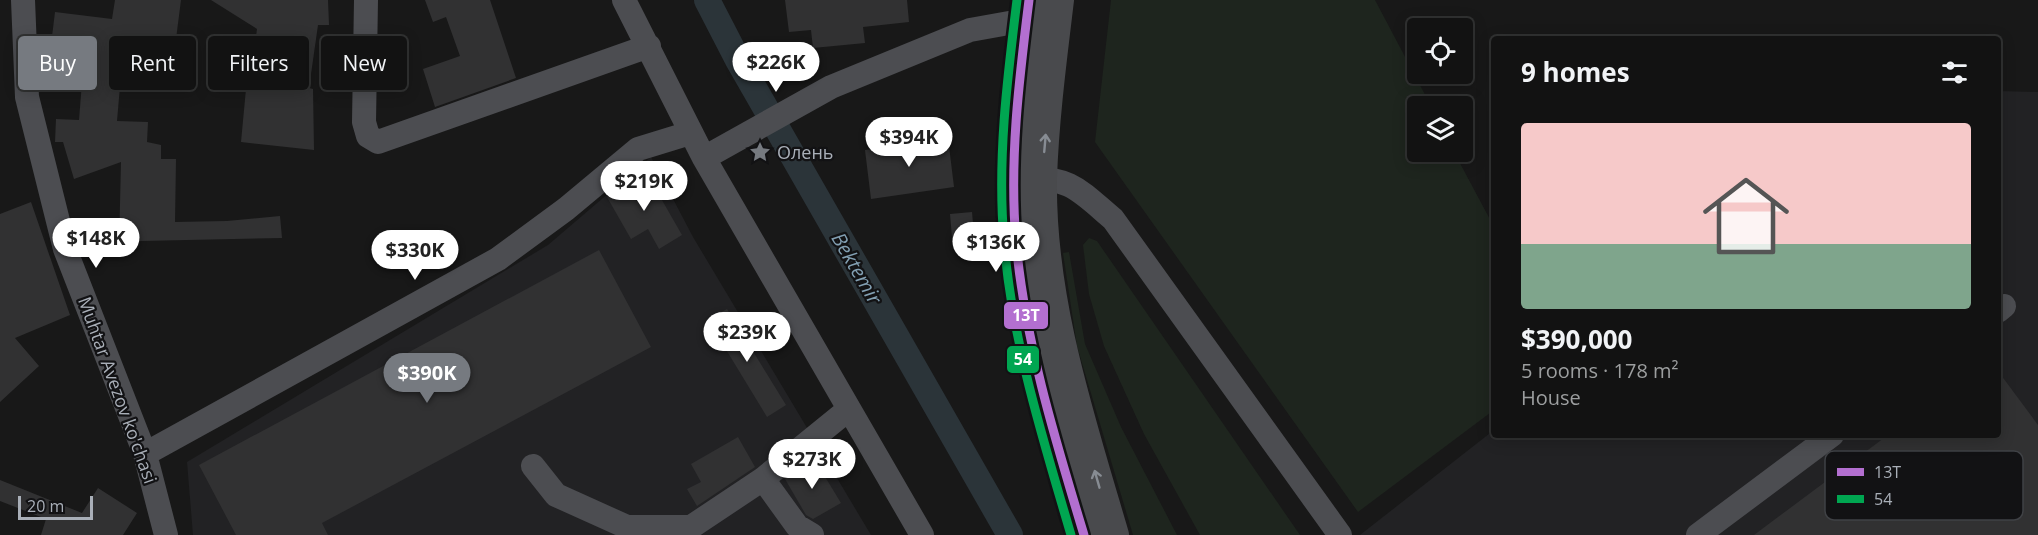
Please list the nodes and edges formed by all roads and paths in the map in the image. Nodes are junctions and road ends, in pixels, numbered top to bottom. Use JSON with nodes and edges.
{"nodes":[{"id":1,"x":23,"y":0,"type":"edge"},
{"id":2,"x":366,"y":0,"type":"edge"},
{"id":3,"x":624,"y":0,"type":"edge"},
{"id":4,"x":1028,"y":10,"type":"edge"},
{"id":5,"x":1057,"y":10,"type":"edge"},
{"id":6,"x":649,"y":45,"type":"junction"},
{"id":7,"x":690,"y":133,"type":"junction"},
{"id":8,"x":704,"y":158,"type":"junction"},
{"id":9,"x":1042,"y":177,"type":"junction"},
{"id":10,"x":1013,"y":178,"type":"junction"},
{"id":11,"x":849,"y":409,"type":"junction"},
{"id":12,"x":1828,"y":438,"type":"edge"},
{"id":13,"x":146,"y":454,"type":"junction"},
{"id":14,"x":533,"y":466,"type":"dead end"},
{"id":15,"x":763,"y":479,"type":"junction"},
{"id":16,"x":166,"y":535,"type":"edge"},
{"id":17,"x":812,"y":535,"type":"edge"},
{"id":18,"x":922,"y":535,"type":"edge"},
{"id":19,"x":1084,"y":535,"type":"edge"},
{"id":20,"x":1114,"y":535,"type":"edge"},
{"id":21,"x":1340,"y":535,"type":"edge"},
{"id":22,"x":1698,"y":535,"type":"edge"}],
"edges":[{"from":1,"to":13,"type":"street","name":"Muhtar Avezov ko'chasi"},
{"from":2,"to":6,"type":"street"},
{"from":3,"to":6,"type":"street"},
{"from":4,"to":5,"type":"street"},
{"from":4,"to":8,"type":"street"},
{"from":4,"to":10,"type":"main road"},
{"from":9,"to":5,"type":"main road","one_way":true},
{"from":6,"to":7,"type":"street"},
{"from":7,"to":8,"type":"street"},
{"from":7,"to":13,"type":"street"},
{"from":8,"to":11,"type":"street"},
{"from":9,"to":10,"type":"street"},
{"from":20,"to":9,"type":"main road","one_way":true},
{"from":9,"to":21,"type":"street"},
{"from":10,"to":19,"type":"main road"},
{"from":11,"to":15,"type":"street"},
{"from":11,"to":18,"type":"street"},
{"from":12,"to":22,"type":"street"},
{"from":13,"to":16,"type":"street","name":"Muhtar Avezov ko'chasi"},
{"from":14,"to":15,"type":"street"},
{"from":15,"to":17,"type":"street"}]}
